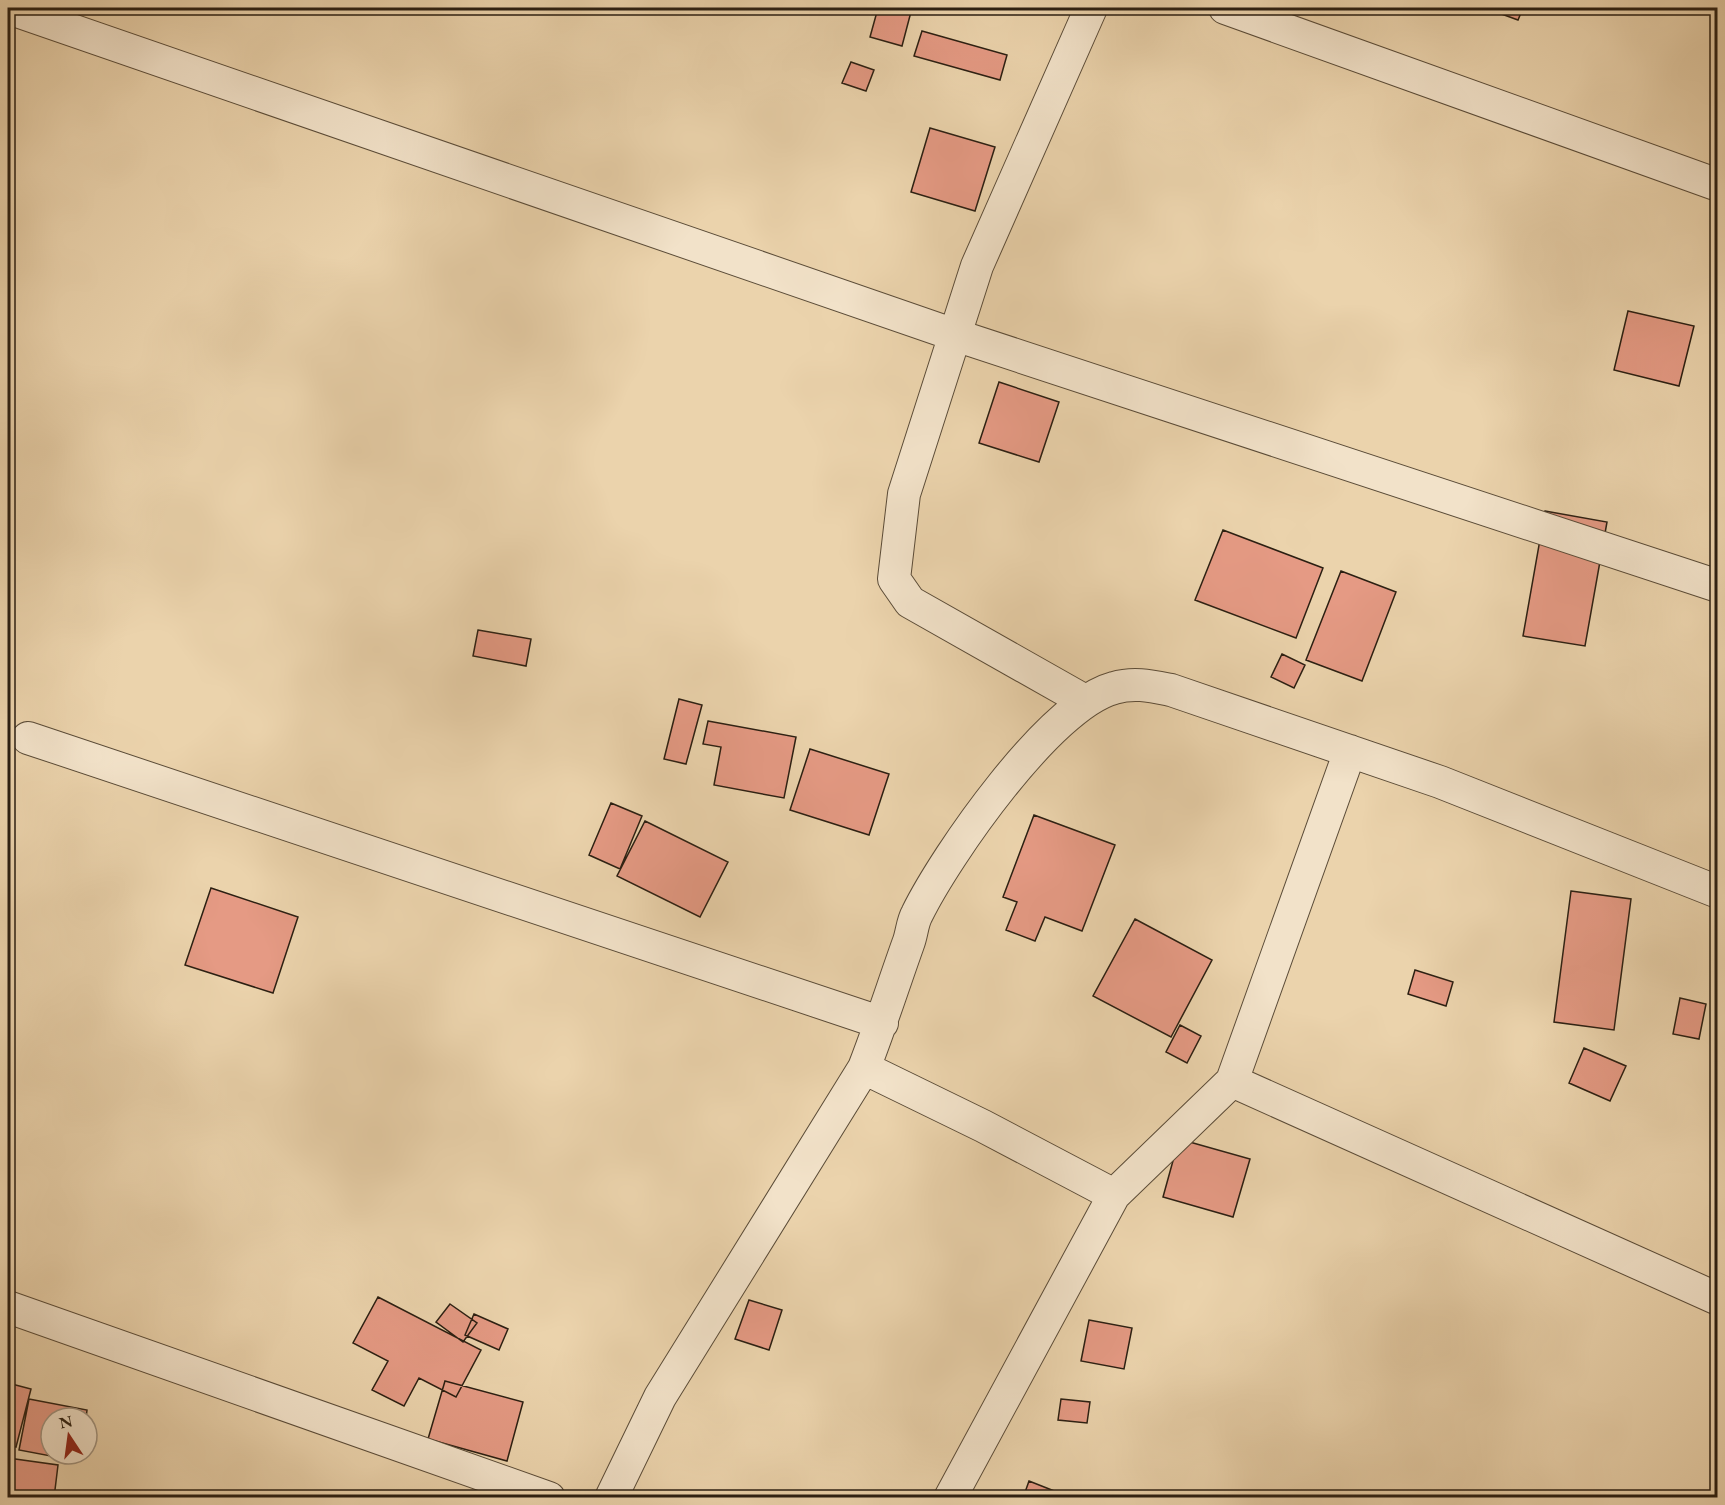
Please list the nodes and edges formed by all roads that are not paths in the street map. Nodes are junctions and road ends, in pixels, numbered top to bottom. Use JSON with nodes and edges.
{"nodes":[{"id":1,"x":8,"y":8,"type":"edge"},
{"id":2,"x":1091,"y":8,"type":"edge"},
{"id":3,"x":1225,"y":8,"type":"edge"},
{"id":4,"x":1718,"y":185,"type":"edge"},
{"id":5,"x":955,"y":335,"type":"junction"},
{"id":6,"x":1718,"y":586,"type":"edge"},
{"id":7,"x":1085,"y":701,"type":"junction"},
{"id":8,"x":28,"y":738,"type":"dead end"},
{"id":9,"x":1350,"y":751,"type":"junction"},
{"id":10,"x":1718,"y":892,"type":"edge"},
{"id":11,"x":882,"y":1023,"type":"junction"},
{"id":12,"x":864,"y":1068,"type":"junction"},
{"id":13,"x":1232,"y":1082,"type":"junction"},
{"id":14,"x":1114,"y":1195,"type":"junction"},
{"id":15,"x":1718,"y":1299,"type":"edge"},
{"id":16,"x":8,"y":1307,"type":"edge"},
{"id":17,"x":549,"y":1497,"type":"edge"},
{"id":18,"x":610,"y":1497,"type":"edge"},
{"id":19,"x":950,"y":1497,"type":"edge"}],
"edges":[{"from":1,"to":5,"type":"street"},
{"from":2,"to":5,"type":"street"},
{"from":3,"to":4,"type":"street"},
{"from":5,"to":6,"type":"street"},
{"from":5,"to":7,"type":"street"},
{"from":7,"to":9,"type":"street"},
{"from":7,"to":11,"type":"street"},
{"from":8,"to":11,"type":"street"},
{"from":9,"to":10,"type":"street"},
{"from":9,"to":13,"type":"street"},
{"from":11,"to":12,"type":"street"},
{"from":12,"to":14,"type":"street"},
{"from":12,"to":18,"type":"street"},
{"from":13,"to":14,"type":"street"},
{"from":13,"to":15,"type":"street"},
{"from":14,"to":19,"type":"street"},
{"from":16,"to":17,"type":"street"}]}
